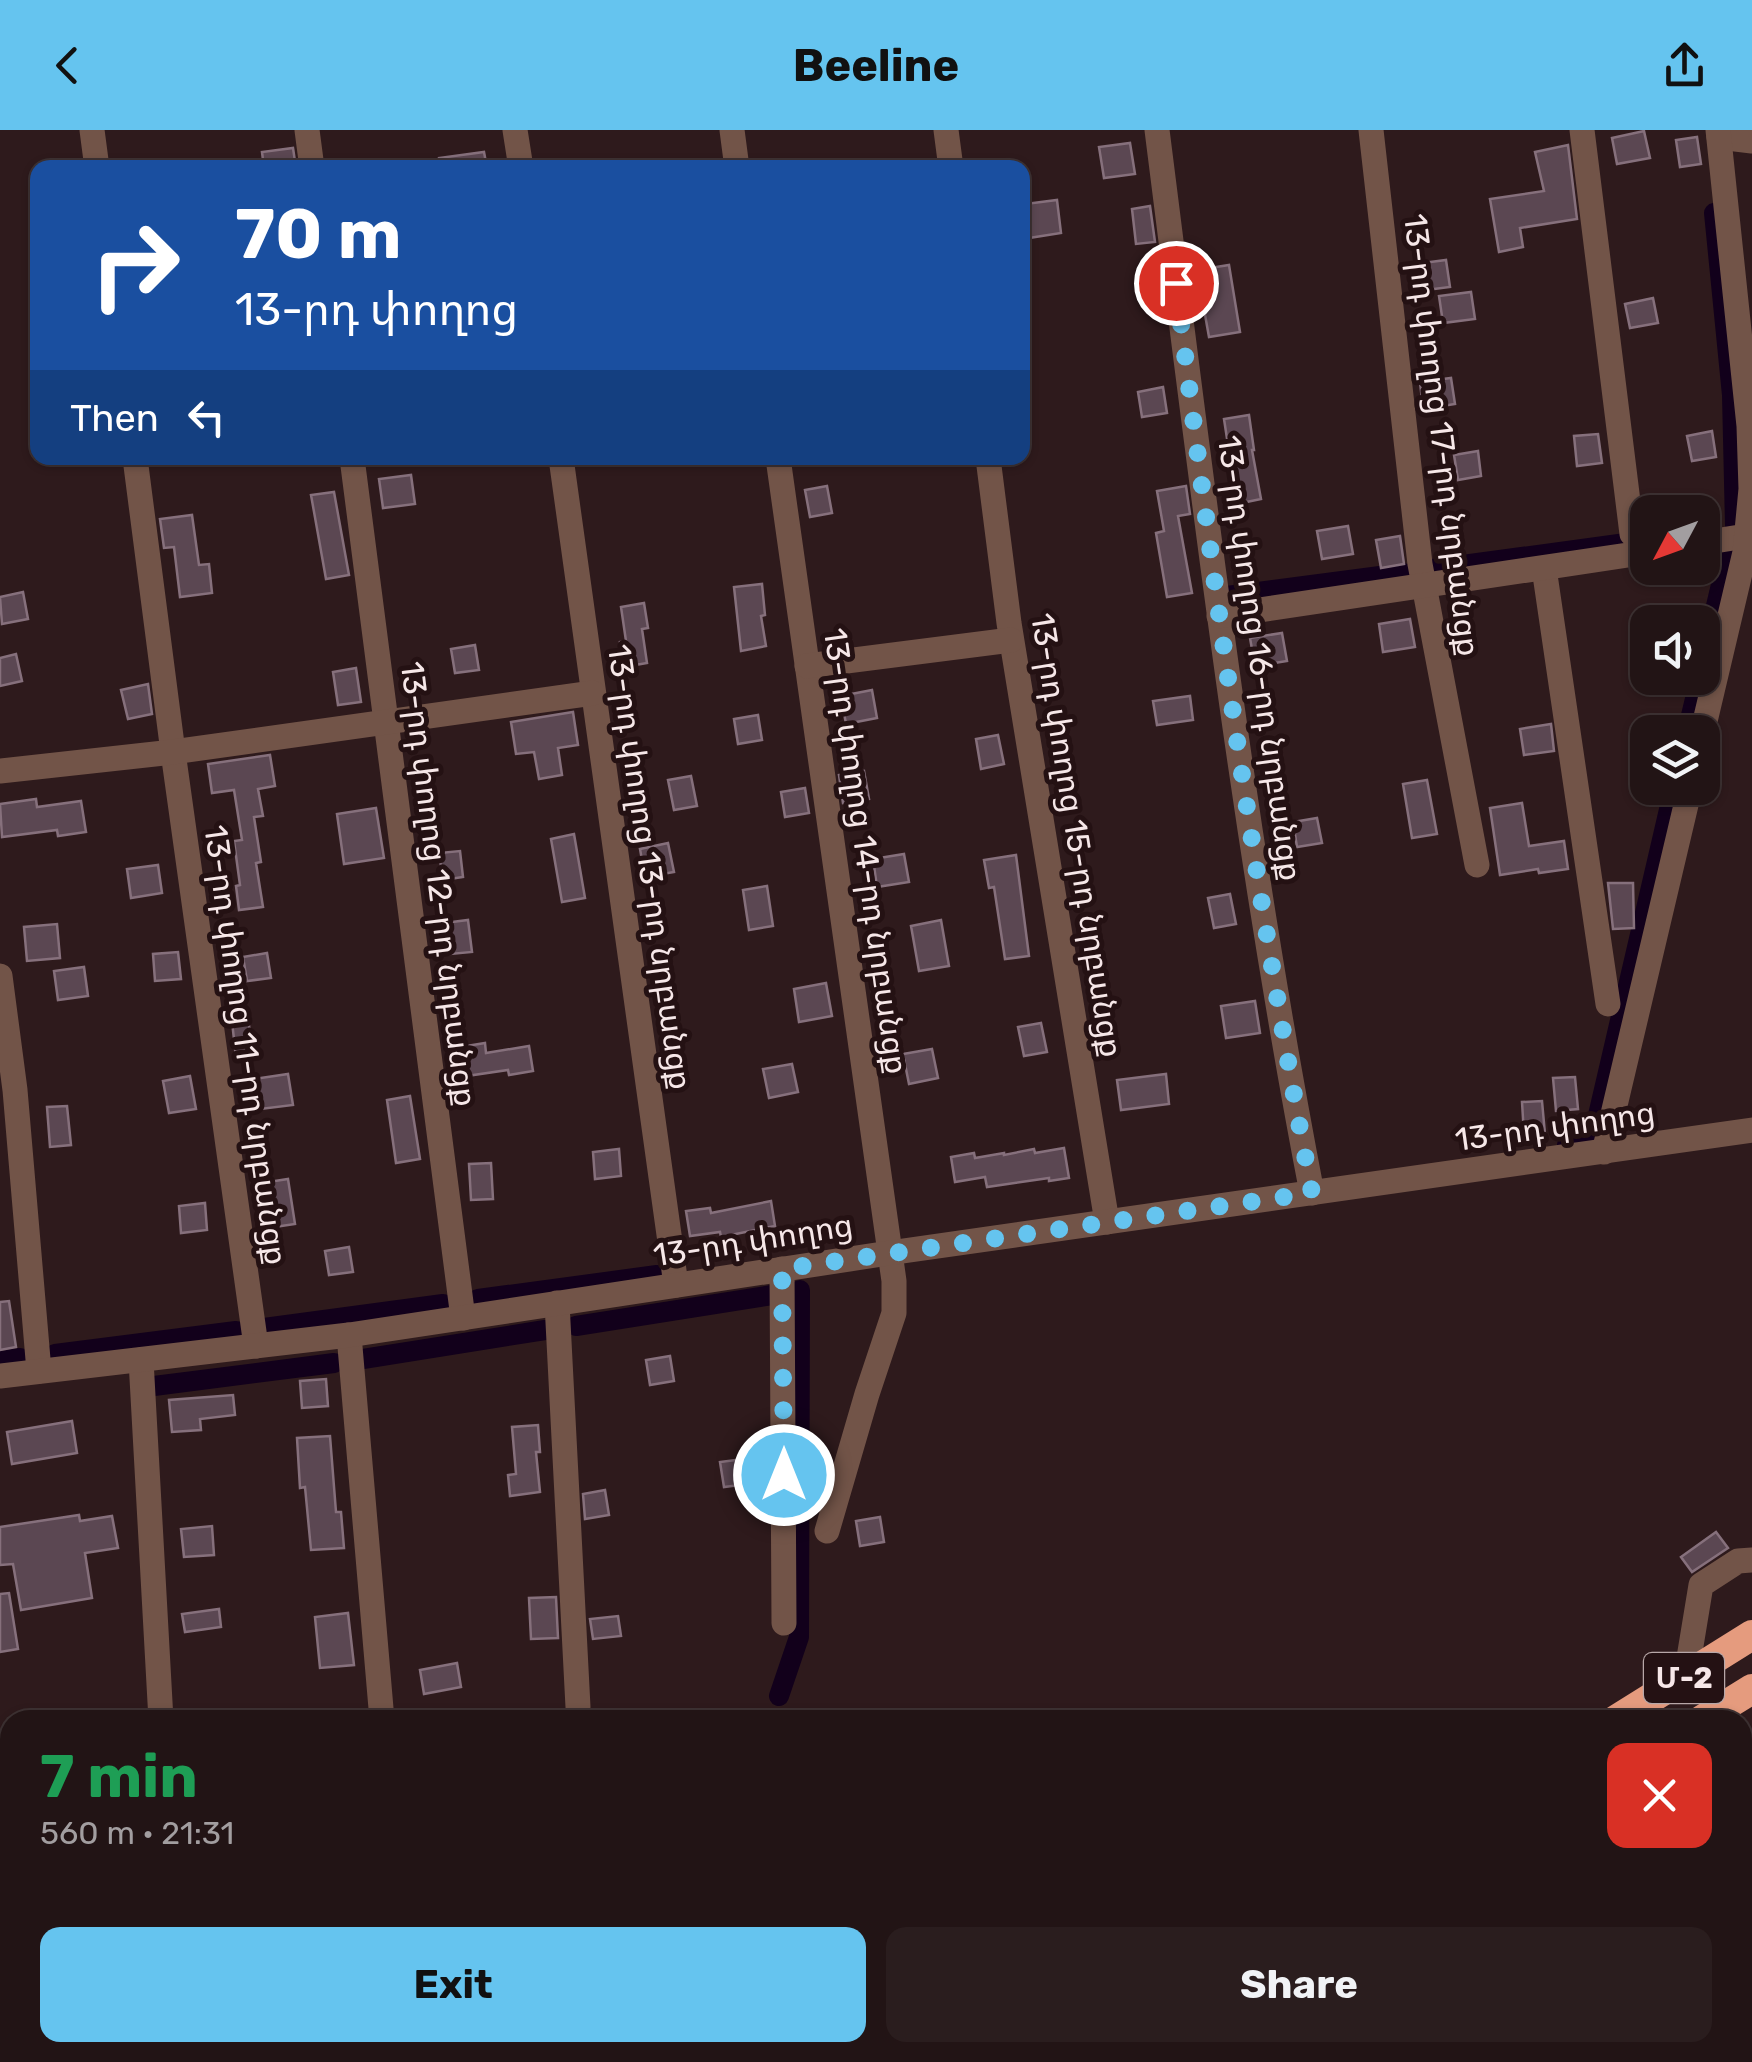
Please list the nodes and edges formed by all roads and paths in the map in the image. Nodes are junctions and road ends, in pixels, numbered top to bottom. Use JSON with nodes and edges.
{"nodes":[{"id":1,"x":92,"y":130,"type":"edge"},
{"id":2,"x":307,"y":130,"type":"edge"},
{"id":3,"x":515,"y":130,"type":"edge"},
{"id":4,"x":732,"y":130,"type":"edge"},
{"id":5,"x":946,"y":130,"type":"edge"},
{"id":6,"x":1156,"y":130,"type":"edge"},
{"id":7,"x":1370,"y":130,"type":"edge"},
{"id":8,"x":1582,"y":130,"type":"edge"},
{"id":9,"x":1719,"y":133,"type":"edge"},
{"id":10,"x":1752,"y":141,"type":"edge"},
{"id":11,"x":96,"y":160,"type":"edge"},
{"id":12,"x":311,"y":160,"type":"edge"},
{"id":13,"x":519,"y":160,"type":"edge"},
{"id":14,"x":737,"y":160,"type":"edge"},
{"id":15,"x":950,"y":160,"type":"edge"},
{"id":16,"x":136,"y":465,"type":"edge"},
{"id":17,"x":353,"y":465,"type":"edge"},
{"id":18,"x":561,"y":465,"type":"edge"},
{"id":19,"x":779,"y":465,"type":"edge"},
{"id":20,"x":989,"y":465,"type":"edge"},
{"id":21,"x":1633,"y":495,"type":"edge"},
{"id":22,"x":1746,"y":536,"type":"junction"},
{"id":23,"x":1720,"y":540,"type":"edge"},
{"id":24,"x":1630,"y":546,"type":"edge"},
{"id":25,"x":1544,"y":568,"type":"junction"},
{"id":26,"x":1424,"y":586,"type":"junction"},
{"id":27,"x":1218,"y":616,"type":"junction"},
{"id":28,"x":1011,"y":640,"type":"junction"},
{"id":29,"x":807,"y":666,"type":"junction"},
{"id":30,"x":593,"y":694,"type":"junction"},
{"id":31,"x":1706,"y":715,"type":"edge"},
{"id":32,"x":384,"y":721,"type":"junction"},
{"id":33,"x":173,"y":752,"type":"junction"},
{"id":34,"x":0,"y":771,"type":"edge"},
{"id":35,"x":1686,"y":805,"type":"edge"},
{"id":36,"x":1477,"y":865,"type":"dead end"},
{"id":37,"x":0,"y":976,"type":"edge"},
{"id":38,"x":1608,"y":1004,"type":"dead end"},
{"id":39,"x":1752,"y":1130,"type":"edge"},
{"id":40,"x":1604,"y":1152,"type":"junction"},
{"id":41,"x":1312,"y":1193,"type":"junction"},
{"id":42,"x":1107,"y":1222,"type":"junction"},
{"id":43,"x":889,"y":1253,"type":"junction"},
{"id":44,"x":782,"y":1269,"type":"junction"},
{"id":45,"x":676,"y":1285,"type":"junction"},
{"id":46,"x":558,"y":1302,"type":"junction"},
{"id":47,"x":463,"y":1318,"type":"junction"},
{"id":48,"x":349,"y":1334,"type":"junction"},
{"id":49,"x":256,"y":1346,"type":"junction"},
{"id":50,"x":141,"y":1360,"type":"junction"},
{"id":51,"x":39,"y":1371,"type":"junction"},
{"id":52,"x":0,"y":1376,"type":"edge"},
{"id":53,"x":828,"y":1531,"type":"dead end"},
{"id":54,"x":1752,"y":1560,"type":"edge"},
{"id":55,"x":784,"y":1623,"type":"dead end"},
{"id":56,"x":1752,"y":1635,"type":"edge"},
{"id":57,"x":1686,"y":1676,"type":"junction"},
{"id":58,"x":1752,"y":1689,"type":"edge"},
{"id":59,"x":578,"y":1707,"type":"dead end"},
{"id":60,"x":160,"y":1710,"type":"edge"},
{"id":61,"x":381,"y":1710,"type":"edge"},
{"id":62,"x":1632,"y":1710,"type":"edge"},
{"id":63,"x":1718,"y":1710,"type":"edge"}],
"edges":[{"from":1,"to":11,"type":"street"},
{"from":2,"to":12,"type":"street"},
{"from":3,"to":13,"type":"street"},
{"from":4,"to":14,"type":"street"},
{"from":5,"to":15,"type":"street"},
{"from":6,"to":27,"type":"street","name":"13-րդ փողոց 16-րդ նրբանցք"},
{"from":7,"to":26,"type":"street","name":"13-րդ փողոց 17-րդ նրբանցք"},
{"from":8,"to":21,"type":"street"},
{"from":9,"to":10,"type":"street"},
{"from":9,"to":22,"type":"street"},
{"from":16,"to":33,"type":"street","name":"13-րդ փողոց 11-րդ նրբանցք"},
{"from":17,"to":32,"type":"street","name":"13-րդ փողոց 12-րդ նրբանցք"},
{"from":18,"to":30,"type":"street","name":"13-րդ փողոց 13-րդ նրբանցք"},
{"from":19,"to":29,"type":"street","name":"13-րդ փողոց 14-րդ նրբանցք"},
{"from":20,"to":28,"type":"street","name":"13-րդ փողոց 15-րդ նրբանցք"},
{"from":22,"to":23,"type":"street"},
{"from":22,"to":31,"type":"street"},
{"from":24,"to":25,"type":"street"},
{"from":25,"to":26,"type":"street"},
{"from":25,"to":38,"type":"street"},
{"from":26,"to":27,"type":"street"},
{"from":26,"to":36,"type":"street","name":"13-րդ փողոց 17-րդ նրբանցք"},
{"from":27,"to":41,"type":"street","name":"13-րդ փողոց 16-րդ նրբանցք"},
{"from":28,"to":29,"type":"street"},
{"from":28,"to":42,"type":"street","name":"13-րդ փողոց 15-րդ նրբանցք"},
{"from":29,"to":43,"type":"street","name":"13-րդ փողոց 14-րդ նրբանցք"},
{"from":30,"to":32,"type":"street"},
{"from":30,"to":45,"type":"street","name":"13-րդ փողոց 13-րդ նրբանցք"},
{"from":32,"to":33,"type":"street"},
{"from":32,"to":47,"type":"street","name":"13-րդ փողոց 12-րդ նրբանցք"},
{"from":33,"to":34,"type":"street"},
{"from":33,"to":49,"type":"street","name":"13-րդ փողոց 11-րդ նրբանցք"},
{"from":35,"to":40,"type":"street"},
{"from":37,"to":51,"type":"street"},
{"from":39,"to":40,"type":"street","name":"13-րդ փողոց"},
{"from":40,"to":41,"type":"street","name":"13-րդ փողոց"},
{"from":41,"to":42,"type":"street","name":"13-րդ փողոց"},
{"from":42,"to":43,"type":"street","name":"13-րդ փողոց"},
{"from":43,"to":44,"type":"street","name":"13-րդ փողոց"},
{"from":43,"to":53,"type":"street","name":"13-րդ փողոց 14-րդ նրբանցք"},
{"from":44,"to":45,"type":"street","name":"13-րդ փողոց"},
{"from":44,"to":55,"type":"street"},
{"from":45,"to":46,"type":"street","name":"13-րդ փողոց"},
{"from":46,"to":47,"type":"street","name":"13-րդ փողոց"},
{"from":46,"to":59,"type":"street"},
{"from":47,"to":48,"type":"street","name":"13-րդ փողոց"},
{"from":48,"to":49,"type":"street","name":"13-րդ փողոց"},
{"from":48,"to":61,"type":"street"},
{"from":49,"to":50,"type":"street","name":"13-րդ փողոց"},
{"from":50,"to":51,"type":"street","name":"13-րդ փողոց"},
{"from":50,"to":60,"type":"street"},
{"from":51,"to":52,"type":"street","name":"13-րդ փողոց"},
{"from":54,"to":57,"type":"street"},
{"from":56,"to":57,"type":"highway","number":"Մ-2"},
{"from":57,"to":62,"type":"highway","number":"Մ-2"},
{"from":58,"to":63,"type":"highway","number":"Մ-2"}]}
